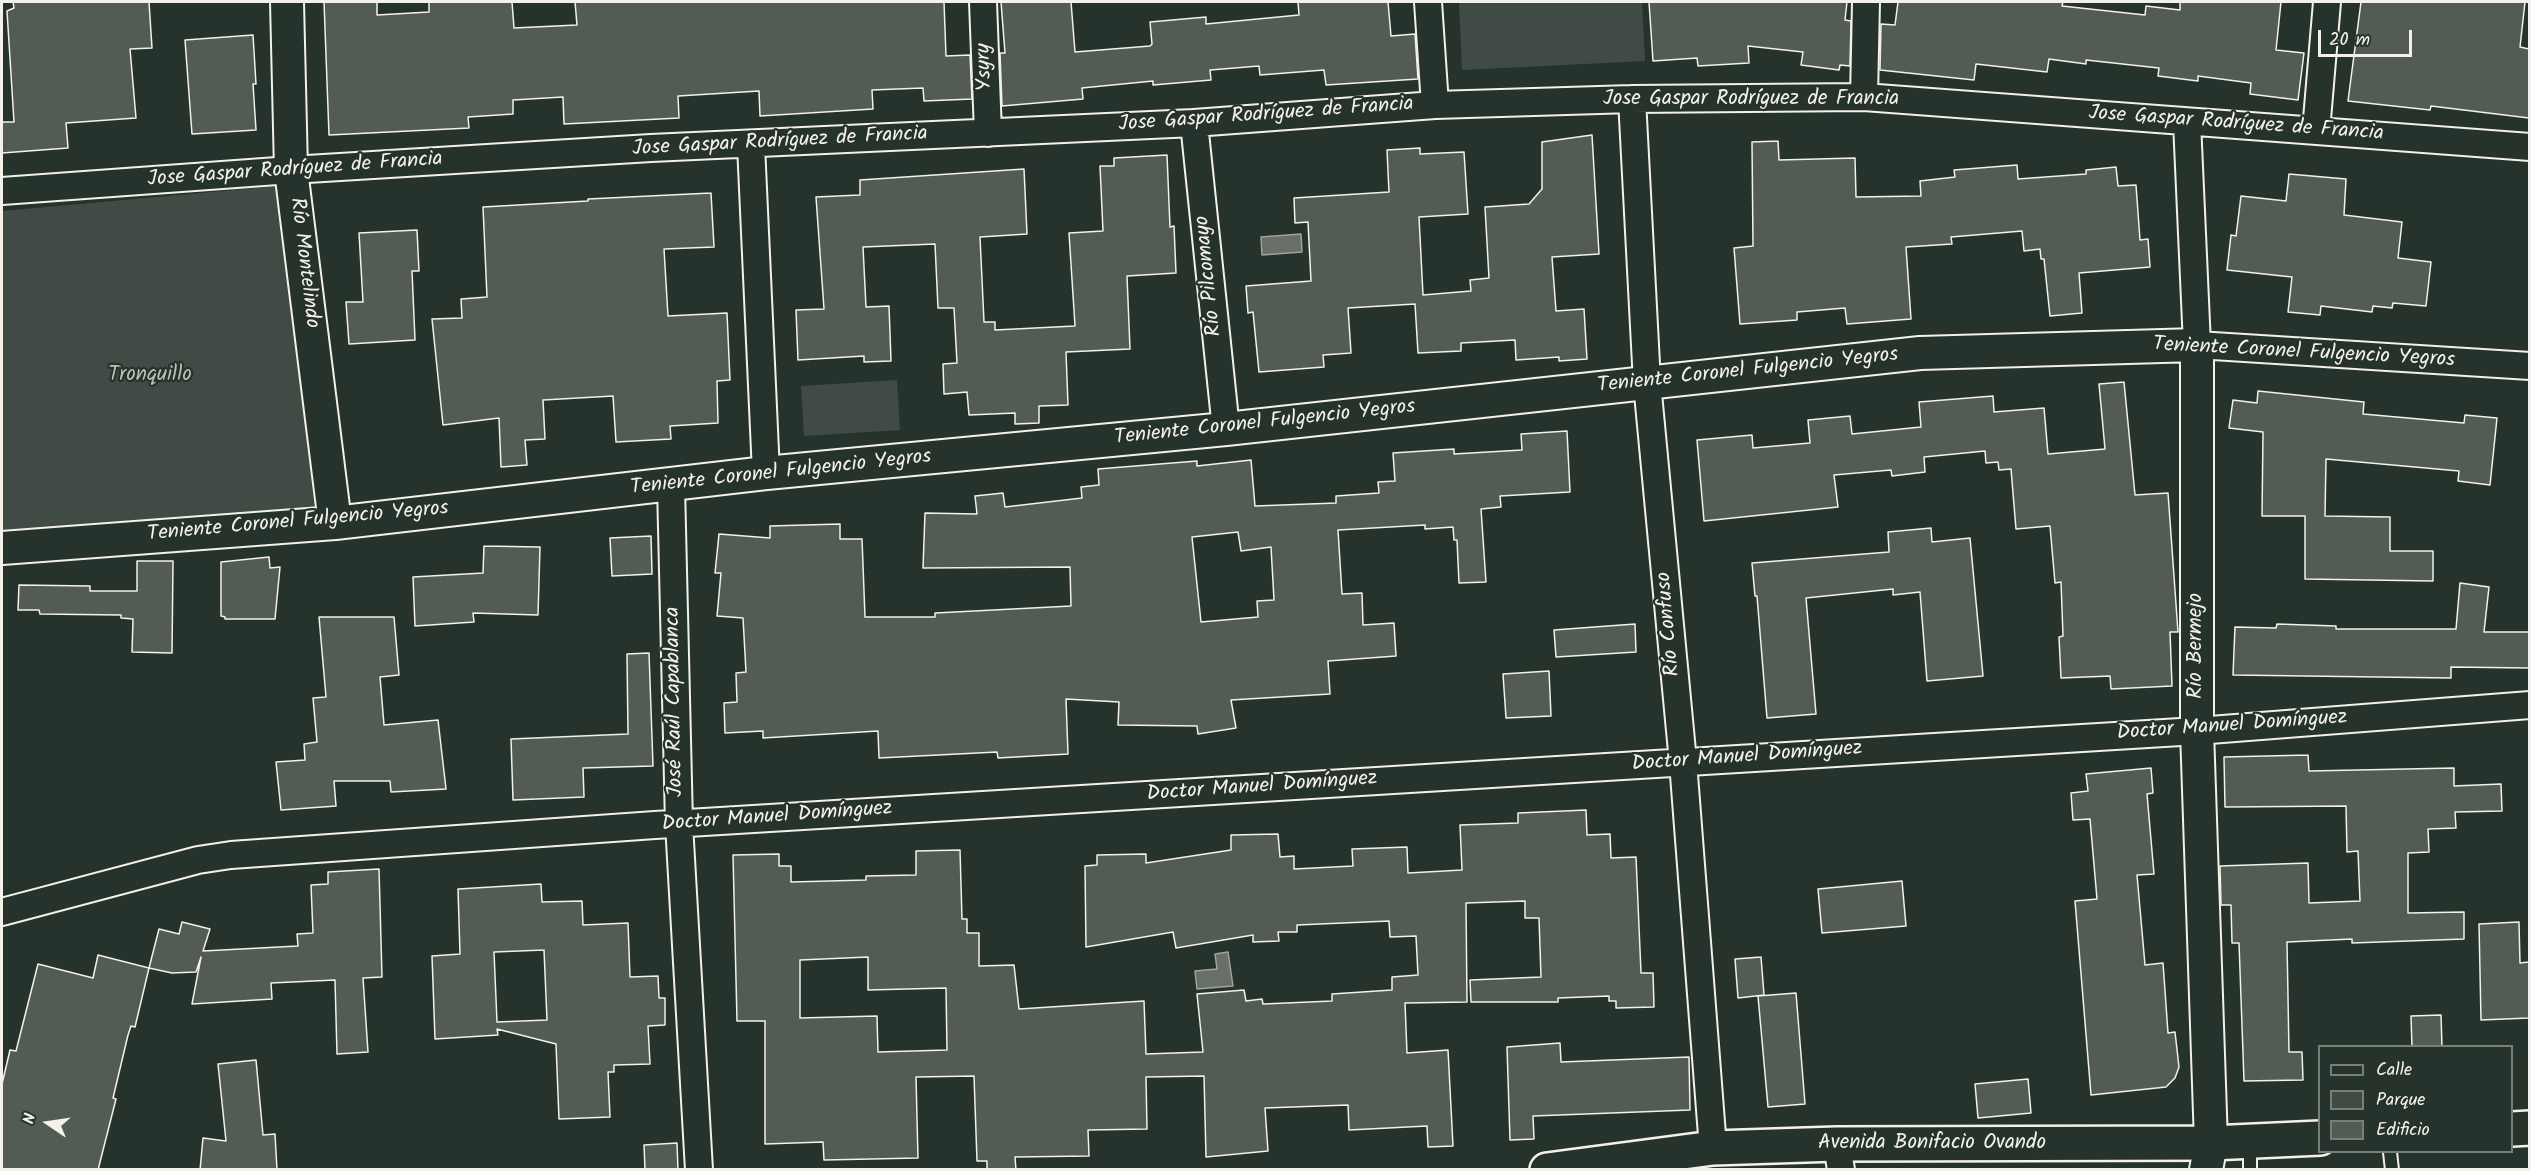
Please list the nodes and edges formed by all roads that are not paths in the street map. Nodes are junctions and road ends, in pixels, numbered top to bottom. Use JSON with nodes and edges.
{"nodes":[{"id":1,"x":287,"y":2,"type":"edge"},
{"id":2,"x":983,"y":2,"type":"edge"},
{"id":3,"x":1428,"y":2,"type":"edge"},
{"id":4,"x":1866,"y":2,"type":"edge"},
{"id":5,"x":2327,"y":2,"type":"edge"},
{"id":6,"x":1864,"y":97,"type":"junction"},
{"id":7,"x":1632,"y":99,"type":"junction"},
{"id":8,"x":1435,"y":105,"type":"junction"},
{"id":9,"x":2187,"y":122,"type":"junction"},
{"id":10,"x":1194,"y":123,"type":"junction"},
{"id":11,"x":2316,"y":131,"type":"junction"},
{"id":12,"x":988,"y":133,"type":"junction"},
{"id":13,"x":750,"y":145,"type":"junction"},
{"id":14,"x":2529,"y":147,"type":"edge"},
{"id":15,"x":291,"y":170,"type":"junction"},
{"id":16,"x":2,"y":191,"type":"edge"},
{"id":17,"x":2197,"y":345,"type":"junction"},
{"id":18,"x":2529,"y":366,"type":"edge"},
{"id":19,"x":1647,"y":383,"type":"junction"},
{"id":20,"x":1226,"y":429,"type":"junction"},
{"id":21,"x":766,"y":473,"type":"junction"},
{"id":22,"x":671,"y":486,"type":"junction"},
{"id":23,"x":335,"y":523,"type":"junction"},
{"id":24,"x":2,"y":548,"type":"edge"},
{"id":25,"x":2529,"y":705,"type":"edge"},
{"id":26,"x":2197,"y":731,"type":"junction"},
{"id":27,"x":1683,"y":762,"type":"junction"},
{"id":28,"x":679,"y":824,"type":"junction"},
{"id":29,"x":2,"y":912,"type":"edge"},
{"id":30,"x":2529,"y":1128,"type":"edge"},
{"id":31,"x":2513,"y":1129,"type":"edge"},
{"id":32,"x":2318,"y":1138,"type":"edge"},
{"id":33,"x":1713,"y":1148,"type":"junction"},
{"id":34,"x":2390,"y":1153,"type":"edge"},
{"id":35,"x":2209,"y":1156,"type":"edge"},
{"id":36,"x":2250,"y":1156,"type":"edge"},
{"id":37,"x":1839,"y":1157,"type":"edge"},
{"id":38,"x":699,"y":1170,"type":"edge"},
{"id":39,"x":1547,"y":1170,"type":"edge"},
{"id":40,"x":2392,"y":1170,"type":"edge"}],
"edges":[{"from":1,"to":15,"type":"street","name":"Río Montelindo"},
{"from":2,"to":12,"type":"street","name":"Ysyry"},
{"from":3,"to":8,"type":"street"},
{"from":4,"to":6,"type":"street"},
{"from":5,"to":11,"type":"street"},
{"from":6,"to":7,"type":"street","name":"Jose Gaspar Rodríguez de Francia"},
{"from":6,"to":9,"type":"street","name":"Jose Gaspar Rodríguez de Francia"},
{"from":7,"to":8,"type":"street","name":"Jose Gaspar Rodríguez de Francia"},
{"from":7,"to":19,"type":"street","name":"Río Confuso"},
{"from":8,"to":10,"type":"street","name":"Jose Gaspar Rodríguez de Francia"},
{"from":9,"to":11,"type":"street","name":"Jose Gaspar Rodríguez de Francia"},
{"from":9,"to":17,"type":"street","name":"Río Bermejo"},
{"from":10,"to":12,"type":"street","name":"Jose Gaspar Rodríguez de Francia"},
{"from":10,"to":20,"type":"street","name":"Río Pilcomayo"},
{"from":11,"to":14,"type":"street","name":"Jose Gaspar Rodríguez de Francia"},
{"from":12,"to":13,"type":"street","name":"Jose Gaspar Rodríguez de Francia"},
{"from":13,"to":15,"type":"street","name":"Jose Gaspar Rodríguez de Francia"},
{"from":13,"to":21,"type":"street"},
{"from":15,"to":16,"type":"street","name":"Jose Gaspar Rodríguez de Francia"},
{"from":15,"to":23,"type":"street","name":"Río Montelindo"},
{"from":17,"to":18,"type":"street","name":"Teniente Coronel Fulgencio Yegros"},
{"from":17,"to":19,"type":"street","name":"Teniente Coronel Fulgencio Yegros"},
{"from":17,"to":26,"type":"street","name":"Río Bermejo"},
{"from":19,"to":20,"type":"street","name":"Teniente Coronel Fulgencio Yegros"},
{"from":19,"to":27,"type":"street","name":"Río Confuso"},
{"from":20,"to":21,"type":"street","name":"Teniente Coronel Fulgencio Yegros"},
{"from":21,"to":22,"type":"street","name":"Teniente Coronel Fulgencio Yegros"},
{"from":22,"to":23,"type":"street","name":"Teniente Coronel Fulgencio Yegros"},
{"from":22,"to":28,"type":"street","name":"José Raúl Capablanca"},
{"from":23,"to":24,"type":"street","name":"Teniente Coronel Fulgencio Yegros"},
{"from":25,"to":26,"type":"street","name":"Doctor Manuel Domínguez"},
{"from":26,"to":27,"type":"street","name":"Doctor Manuel Domínguez"},
{"from":26,"to":35,"type":"street","name":"Río Bermejo"},
{"from":27,"to":28,"type":"street","name":"Doctor Manuel Domínguez"},
{"from":27,"to":33,"type":"street","name":"Río Confuso"},
{"from":28,"to":29,"type":"street","name":"Doctor Manuel Domínguez"},
{"from":28,"to":38,"type":"street","name":"José Raúl Capablanca"},
{"from":30,"to":31,"type":"main road"},
{"from":32,"to":36,"type":"main road","name":"Avenida Bonifacio Ovando"},
{"from":33,"to":37,"type":"main road","name":"Avenida Bonifacio Ovando"},
{"from":33,"to":39,"type":"main road","name":"Avenida Bonifacio Ovando"},
{"from":34,"to":40,"type":"lane"},
{"from":35,"to":36,"type":"main road","name":"Avenida Bonifacio Ovando"},
{"from":35,"to":37,"type":"main road","name":"Avenida Bonifacio Ovando"}]}
